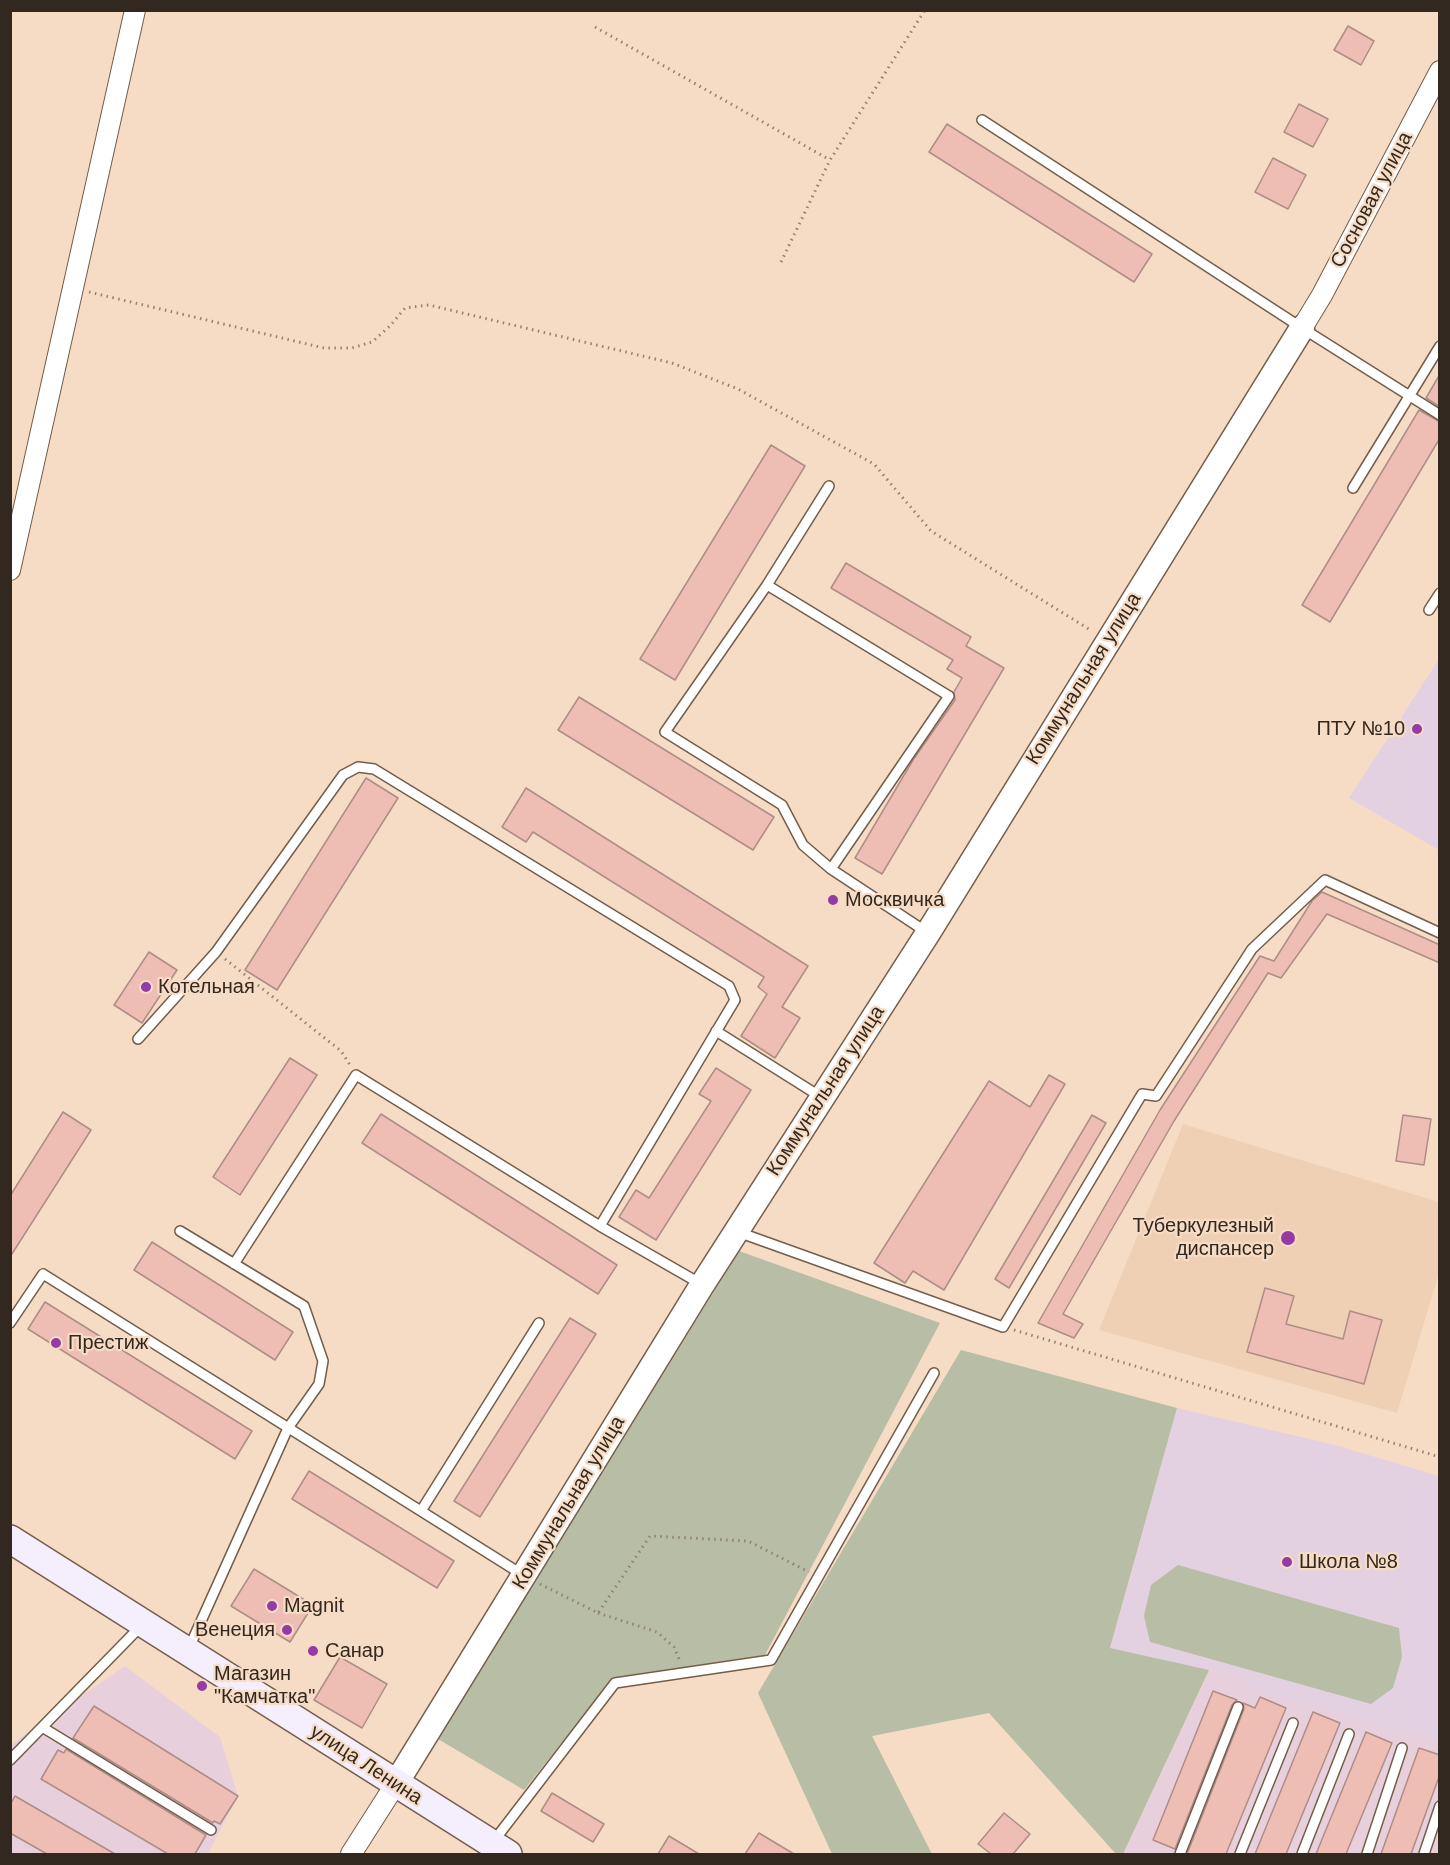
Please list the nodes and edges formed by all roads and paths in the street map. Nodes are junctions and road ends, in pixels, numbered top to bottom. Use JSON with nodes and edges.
{"nodes":[{"id":1,"x":135,"y":10,"type":"edge"},
{"id":2,"x":925,"y":10,"type":"edge"},
{"id":3,"x":595,"y":27,"type":"dead end"},
{"id":4,"x":1440,"y":71,"type":"edge"},
{"id":5,"x":982,"y":120,"type":"dead end"},
{"id":6,"x":830,"y":160,"type":"junction"},
{"id":7,"x":781,"y":262,"type":"dead end"},
{"id":8,"x":73,"y":288,"type":"junction"},
{"id":9,"x":1302,"y":328,"type":"junction"},
{"id":10,"x":1440,"y":346,"type":"edge"},
{"id":11,"x":1409,"y":396,"type":"junction"},
{"id":12,"x":1440,"y":415,"type":"edge"},
{"id":13,"x":829,"y":486,"type":"dead end"},
{"id":14,"x":1353,"y":488,"type":"dead end"},
{"id":15,"x":10,"y":570,"type":"edge"},
{"id":16,"x":767,"y":585,"type":"junction"},
{"id":17,"x":1440,"y":592,"type":"edge"},
{"id":18,"x":1428,"y":610,"type":"dead end"},
{"id":19,"x":1108,"y":641,"type":"junction"},
{"id":20,"x":831,"y":869,"type":"junction"},
{"id":21,"x":928,"y":933,"type":"junction"},
{"id":22,"x":1440,"y":933,"type":"edge"},
{"id":23,"x":216,"y":952,"type":"junction"},
{"id":24,"x":716,"y":1031,"type":"junction"},
{"id":25,"x":138,"y":1039,"type":"dead end"},
{"id":26,"x":356,"y":1075,"type":"junction"},
{"id":27,"x":821,"y":1098,"type":"junction"},
{"id":28,"x":600,"y":1226,"type":"junction"},
{"id":29,"x":180,"y":1231,"type":"dead end"},
{"id":30,"x":736,"y":1232,"type":"junction"},
{"id":31,"x":234,"y":1264,"type":"junction"},
{"id":32,"x":702,"y":1285,"type":"junction"},
{"id":33,"x":10,"y":1323,"type":"edge"},
{"id":34,"x":539,"y":1323,"type":"dead end"},
{"id":35,"x":1004,"y":1327,"type":"junction"},
{"id":36,"x":934,"y":1373,"type":"dead end"},
{"id":37,"x":288,"y":1428,"type":"junction"},
{"id":38,"x":1440,"y":1456,"type":"edge"},
{"id":39,"x":421,"y":1511,"type":"junction"},
{"id":40,"x":10,"y":1539,"type":"edge"},
{"id":41,"x":525,"y":1576,"type":"junction"},
{"id":42,"x":818,"y":1577,"type":"junction"},
{"id":43,"x":598,"y":1613,"type":"junction"},
{"id":44,"x":145,"y":1622,"type":"junction"},
{"id":45,"x":188,"y":1650,"type":"junction"},
{"id":46,"x":685,"y":1672,"type":"junction"},
{"id":47,"x":1238,"y":1707,"type":"dead end"},
{"id":48,"x":1293,"y":1723,"type":"dead end"},
{"id":49,"x":42,"y":1727,"type":"junction"},
{"id":50,"x":1349,"y":1734,"type":"dead end"},
{"id":51,"x":1402,"y":1748,"type":"dead end"},
{"id":52,"x":10,"y":1760,"type":"edge"},
{"id":53,"x":395,"y":1785,"type":"junction"},
{"id":54,"x":1440,"y":1806,"type":"edge"},
{"id":55,"x":211,"y":1830,"type":"dead end"},
{"id":56,"x":500,"y":1849,"type":"edge"},
{"id":57,"x":351,"y":1854,"type":"edge"},
{"id":58,"x":1180,"y":1854,"type":"edge"},
{"id":59,"x":1240,"y":1854,"type":"edge"},
{"id":60,"x":1302,"y":1854,"type":"edge"},
{"id":61,"x":1367,"y":1854,"type":"edge"},
{"id":62,"x":1424,"y":1854,"type":"edge"}],
"edges":[{"from":1,"to":8,"type":"street"},
{"from":2,"to":6,"type":"path"},
{"from":3,"to":6,"type":"path"},
{"from":4,"to":9,"type":"street","name":"Сосновая улица"},
{"from":5,"to":9,"type":"lane"},
{"from":6,"to":7,"type":"path"},
{"from":8,"to":15,"type":"street"},
{"from":8,"to":19,"type":"path"},
{"from":9,"to":11,"type":"lane"},
{"from":9,"to":19,"type":"street","name":"Коммунальная улица"},
{"from":10,"to":11,"type":"lane"},
{"from":11,"to":12,"type":"lane"},
{"from":11,"to":14,"type":"lane"},
{"from":13,"to":16,"type":"lane"},
{"from":16,"to":20,"type":"lane"},
{"from":16,"to":20,"type":"lane"},
{"from":17,"to":18,"type":"lane"},
{"from":19,"to":21,"type":"street","name":"Коммунальная улица"},
{"from":20,"to":21,"type":"lane"},
{"from":21,"to":27,"type":"street","name":"Коммунальная улица"},
{"from":22,"to":35,"type":"lane"},
{"from":23,"to":24,"type":"lane"},
{"from":23,"to":25,"type":"lane"},
{"from":23,"to":26,"type":"path"},
{"from":24,"to":27,"type":"lane"},
{"from":24,"to":28,"type":"lane"},
{"from":26,"to":28,"type":"lane"},
{"from":26,"to":31,"type":"lane"},
{"from":27,"to":30,"type":"street","name":"Коммунальная улица"},
{"from":28,"to":32,"type":"lane"},
{"from":29,"to":31,"type":"lane"},
{"from":30,"to":32,"type":"street","name":"Коммунальная улица"},
{"from":30,"to":35,"type":"lane"},
{"from":31,"to":37,"type":"lane"},
{"from":32,"to":41,"type":"street","name":"Коммунальная улица"},
{"from":33,"to":37,"type":"lane"},
{"from":34,"to":39,"type":"lane"},
{"from":35,"to":38,"type":"path"},
{"from":36,"to":42,"type":"lane"},
{"from":37,"to":39,"type":"lane"},
{"from":37,"to":45,"type":"lane"},
{"from":39,"to":41,"type":"lane"},
{"from":40,"to":44,"type":"main road","name":"улица Ленина"},
{"from":41,"to":43,"type":"path"},
{"from":41,"to":53,"type":"street","name":"Коммунальная улица"},
{"from":42,"to":43,"type":"path"},
{"from":42,"to":46,"type":"lane"},
{"from":43,"to":46,"type":"path"},
{"from":44,"to":45,"type":"main road","name":"улица Ленина"},
{"from":44,"to":49,"type":"lane"},
{"from":45,"to":53,"type":"main road","name":"улица Ленина"},
{"from":46,"to":56,"type":"lane"},
{"from":47,"to":58,"type":"lane"},
{"from":48,"to":59,"type":"lane"},
{"from":49,"to":52,"type":"lane"},
{"from":49,"to":55,"type":"lane"},
{"from":50,"to":60,"type":"lane"},
{"from":51,"to":61,"type":"lane"},
{"from":53,"to":56,"type":"main road","name":"улица Ленина"},
{"from":53,"to":57,"type":"street","name":"Коммунальная улица"},
{"from":54,"to":62,"type":"lane"}]}
